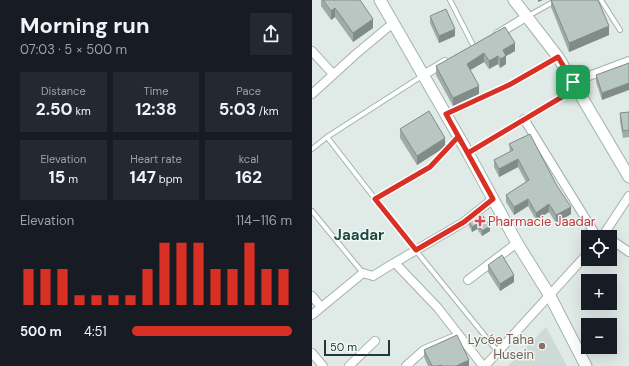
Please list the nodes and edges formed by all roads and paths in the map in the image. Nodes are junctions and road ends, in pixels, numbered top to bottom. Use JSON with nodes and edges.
{"nodes":[{"id":1,"x":380,"y":0,"type":"edge"},
{"id":2,"x":450,"y":0,"type":"edge"},
{"id":3,"x":514,"y":0,"type":"edge"},
{"id":4,"x":557,"y":0,"type":"edge"},
{"id":5,"x":600,"y":0,"type":"edge"},
{"id":6,"x":526,"y":17,"type":"junction"},
{"id":7,"x":393,"y":23,"type":"junction"},
{"id":8,"x":620,"y":30,"type":"dead end"},
{"id":9,"x":494,"y":36,"type":"edge"},
{"id":10,"x":474,"y":47,"type":"edge"},
{"id":11,"x":312,"y":50,"type":"edge"},
{"id":12,"x":558,"y":57,"type":"junction"},
{"id":13,"x":453,"y":58,"type":"edge"},
{"id":14,"x":629,"y":61,"type":"edge"},
{"id":15,"x":333,"y":74,"type":"junction"},
{"id":16,"x":422,"y":76,"type":"junction"},
{"id":17,"x":575,"y":85,"type":"junction"},
{"id":18,"x":313,"y":90,"type":"edge"},
{"id":19,"x":446,"y":114,"type":"junction"},
{"id":20,"x":524,"y":119,"type":"junction"},
{"id":21,"x":327,"y":137,"type":"junction"},
{"id":22,"x":458,"y":137,"type":"junction"},
{"id":23,"x":312,"y":149,"type":"edge"},
{"id":24,"x":468,"y":153,"type":"junction"},
{"id":25,"x":626,"y":164,"type":"edge"},
{"id":26,"x":629,"y":177,"type":"edge"},
{"id":27,"x":629,"y":196,"type":"edge"},
{"id":28,"x":375,"y":199,"type":"junction"},
{"id":29,"x":493,"y":199,"type":"junction"},
{"id":30,"x":312,"y":211,"type":"edge"},
{"id":31,"x":599,"y":230,"type":"edge"},
{"id":32,"x":608,"y":230,"type":"edge"},
{"id":33,"x":517,"y":242,"type":"junction"},
{"id":34,"x":617,"y":245,"type":"edge"},
{"id":35,"x":416,"y":250,"type":"junction"},
{"id":36,"x":629,"y":252,"type":"edge"},
{"id":37,"x":581,"y":261,"type":"edge"},
{"id":38,"x":395,"y":263,"type":"junction"},
{"id":39,"x":363,"y":273,"type":"junction"},
{"id":40,"x":468,"y":280,"type":"dead end"},
{"id":41,"x":312,"y":296,"type":"edge"},
{"id":42,"x":550,"y":296,"type":"junction"},
{"id":43,"x":321,"y":307,"type":"junction"},
{"id":44,"x":312,"y":315,"type":"edge"},
{"id":45,"x":460,"y":336,"type":"junction"},
{"id":46,"x":375,"y":341,"type":"dead end"},
{"id":47,"x":498,"y":352,"type":"junction"},
{"id":48,"x":312,"y":353,"type":"edge"},
{"id":49,"x":323,"y":366,"type":"edge"},
{"id":50,"x":349,"y":366,"type":"edge"},
{"id":51,"x":406,"y":366,"type":"edge"},
{"id":52,"x":484,"y":366,"type":"edge"},
{"id":53,"x":586,"y":366,"type":"edge"}],
"edges":[{"from":1,"to":7,"type":"main road"},
{"from":2,"to":10,"type":"lane"},
{"from":3,"to":6,"type":"main road"},
{"from":4,"to":6,"type":"lane"},
{"from":5,"to":8,"type":"lane"},
{"from":6,"to":9,"type":"street"},
{"from":6,"to":12,"type":"main road"},
{"from":7,"to":15,"type":"street"},
{"from":7,"to":16,"type":"main road"},
{"from":11,"to":15,"type":"street"},
{"from":12,"to":17,"type":"main road"},
{"from":12,"to":19,"type":"lane"},
{"from":13,"to":16,"type":"street"},
{"from":14,"to":17,"type":"street"},
{"from":15,"to":18,"type":"street"},
{"from":16,"to":19,"type":"main road"},
{"from":16,"to":21,"type":"lane"},
{"from":17,"to":20,"type":"lane"},
{"from":17,"to":25,"type":"main road"},
{"from":19,"to":22,"type":"main road"},
{"from":20,"to":24,"type":"lane"},
{"from":20,"to":31,"type":"street"},
{"from":21,"to":23,"type":"lane"},
{"from":21,"to":28,"type":"lane"},
{"from":22,"to":24,"type":"main road"},
{"from":22,"to":28,"type":"lane"},
{"from":24,"to":29,"type":"main road"},
{"from":25,"to":26,"type":"main road"},
{"from":27,"to":32,"type":"street"},
{"from":28,"to":35,"type":"lane"},
{"from":29,"to":33,"type":"main road"},
{"from":29,"to":35,"type":"street"},
{"from":30,"to":39,"type":"lane"},
{"from":33,"to":40,"type":"street"},
{"from":33,"to":42,"type":"main road"},
{"from":34,"to":36,"type":"street"},
{"from":35,"to":38,"type":"street"},
{"from":35,"to":47,"type":"lane"},
{"from":37,"to":42,"type":"street"},
{"from":38,"to":39,"type":"street"},
{"from":38,"to":45,"type":"street"},
{"from":39,"to":43,"type":"street"},
{"from":41,"to":43,"type":"street"},
{"from":42,"to":47,"type":"street"},
{"from":42,"to":53,"type":"main road"},
{"from":43,"to":44,"type":"street"},
{"from":45,"to":51,"type":"street"},
{"from":45,"to":52,"type":"street"},
{"from":46,"to":50,"type":"street"},
{"from":47,"to":52,"type":"street"},
{"from":48,"to":49,"type":"street"}]}
